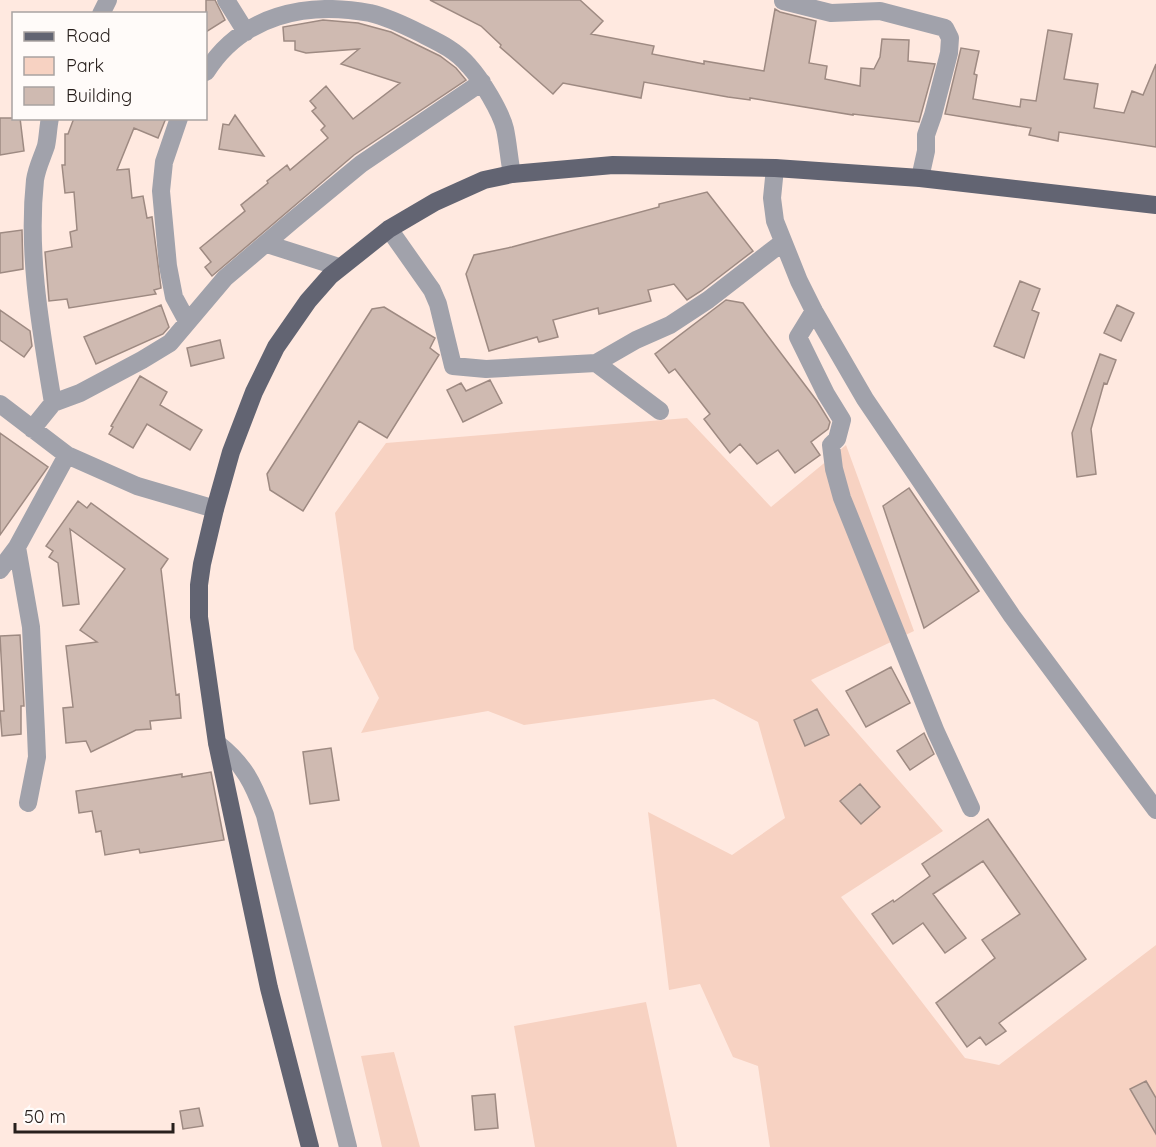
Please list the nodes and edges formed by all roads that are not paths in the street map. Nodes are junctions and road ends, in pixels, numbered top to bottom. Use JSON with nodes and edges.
{"nodes":[{"id":1,"x":226,"y":0,"type":"edge"},
{"id":2,"x":783,"y":1,"type":"edge"},
{"id":3,"x":246,"y":32,"type":"junction"},
{"id":4,"x":207,"y":70,"type":"edge"},
{"id":5,"x":482,"y":82,"type":"junction"},
{"id":6,"x":50,"y":120,"type":"edge"},
{"id":7,"x":178,"y":120,"type":"edge"},
{"id":8,"x":775,"y":168,"type":"junction"},
{"id":9,"x":512,"y":174,"type":"junction"},
{"id":10,"x":920,"y":178,"type":"junction"},
{"id":11,"x":1156,"y":205,"type":"edge"},
{"id":12,"x":389,"y":229,"type":"junction"},
{"id":13,"x":783,"y":242,"type":"junction"},
{"id":14,"x":267,"y":244,"type":"junction"},
{"id":15,"x":339,"y":267,"type":"junction"},
{"id":16,"x":814,"y":311,"type":"junction"},
{"id":17,"x":187,"y":321,"type":"junction"},
{"id":18,"x":596,"y":363,"type":"junction"},
{"id":19,"x":53,"y":403,"type":"junction"},
{"id":20,"x":0,"y":404,"type":"edge"},
{"id":21,"x":660,"y":411,"type":"dead end"},
{"id":22,"x":32,"y":429,"type":"junction"},
{"id":23,"x":67,"y":455,"type":"junction"},
{"id":24,"x":215,"y":509,"type":"junction"},
{"id":25,"x":17,"y":547,"type":"junction"},
{"id":26,"x":0,"y":570,"type":"edge"},
{"id":27,"x":217,"y":743,"type":"junction"},
{"id":28,"x":28,"y":803,"type":"dead end"},
{"id":29,"x":971,"y":808,"type":"dead end"},
{"id":30,"x":1156,"y":810,"type":"edge"},
{"id":31,"x":309,"y":1147,"type":"edge"},
{"id":32,"x":348,"y":1147,"type":"edge"}],
"edges":[{"from":1,"to":3,"type":"street"},
{"from":2,"to":10,"type":"street"},
{"from":3,"to":4,"type":"street"},
{"from":3,"to":5,"type":"street"},
{"from":5,"to":9,"type":"street"},
{"from":5,"to":14,"type":"street"},
{"from":6,"to":19,"type":"street"},
{"from":7,"to":17,"type":"street"},
{"from":8,"to":9,"type":"main road"},
{"from":8,"to":10,"type":"main road"},
{"from":8,"to":13,"type":"street"},
{"from":9,"to":12,"type":"main road"},
{"from":10,"to":11,"type":"main road"},
{"from":12,"to":15,"type":"main road"},
{"from":12,"to":18,"type":"street"},
{"from":13,"to":16,"type":"street"},
{"from":13,"to":18,"type":"street"},
{"from":14,"to":15,"type":"street"},
{"from":14,"to":17,"type":"street"},
{"from":15,"to":24,"type":"main road"},
{"from":16,"to":29,"type":"street"},
{"from":16,"to":30,"type":"street"},
{"from":17,"to":19,"type":"street"},
{"from":18,"to":21,"type":"street"},
{"from":19,"to":22,"type":"street"},
{"from":20,"to":22,"type":"street"},
{"from":22,"to":23,"type":"street"},
{"from":23,"to":24,"type":"street"},
{"from":23,"to":25,"type":"street"},
{"from":24,"to":27,"type":"main road"},
{"from":25,"to":26,"type":"street"},
{"from":25,"to":28,"type":"street"},
{"from":27,"to":31,"type":"main road"},
{"from":27,"to":32,"type":"street"}]}
